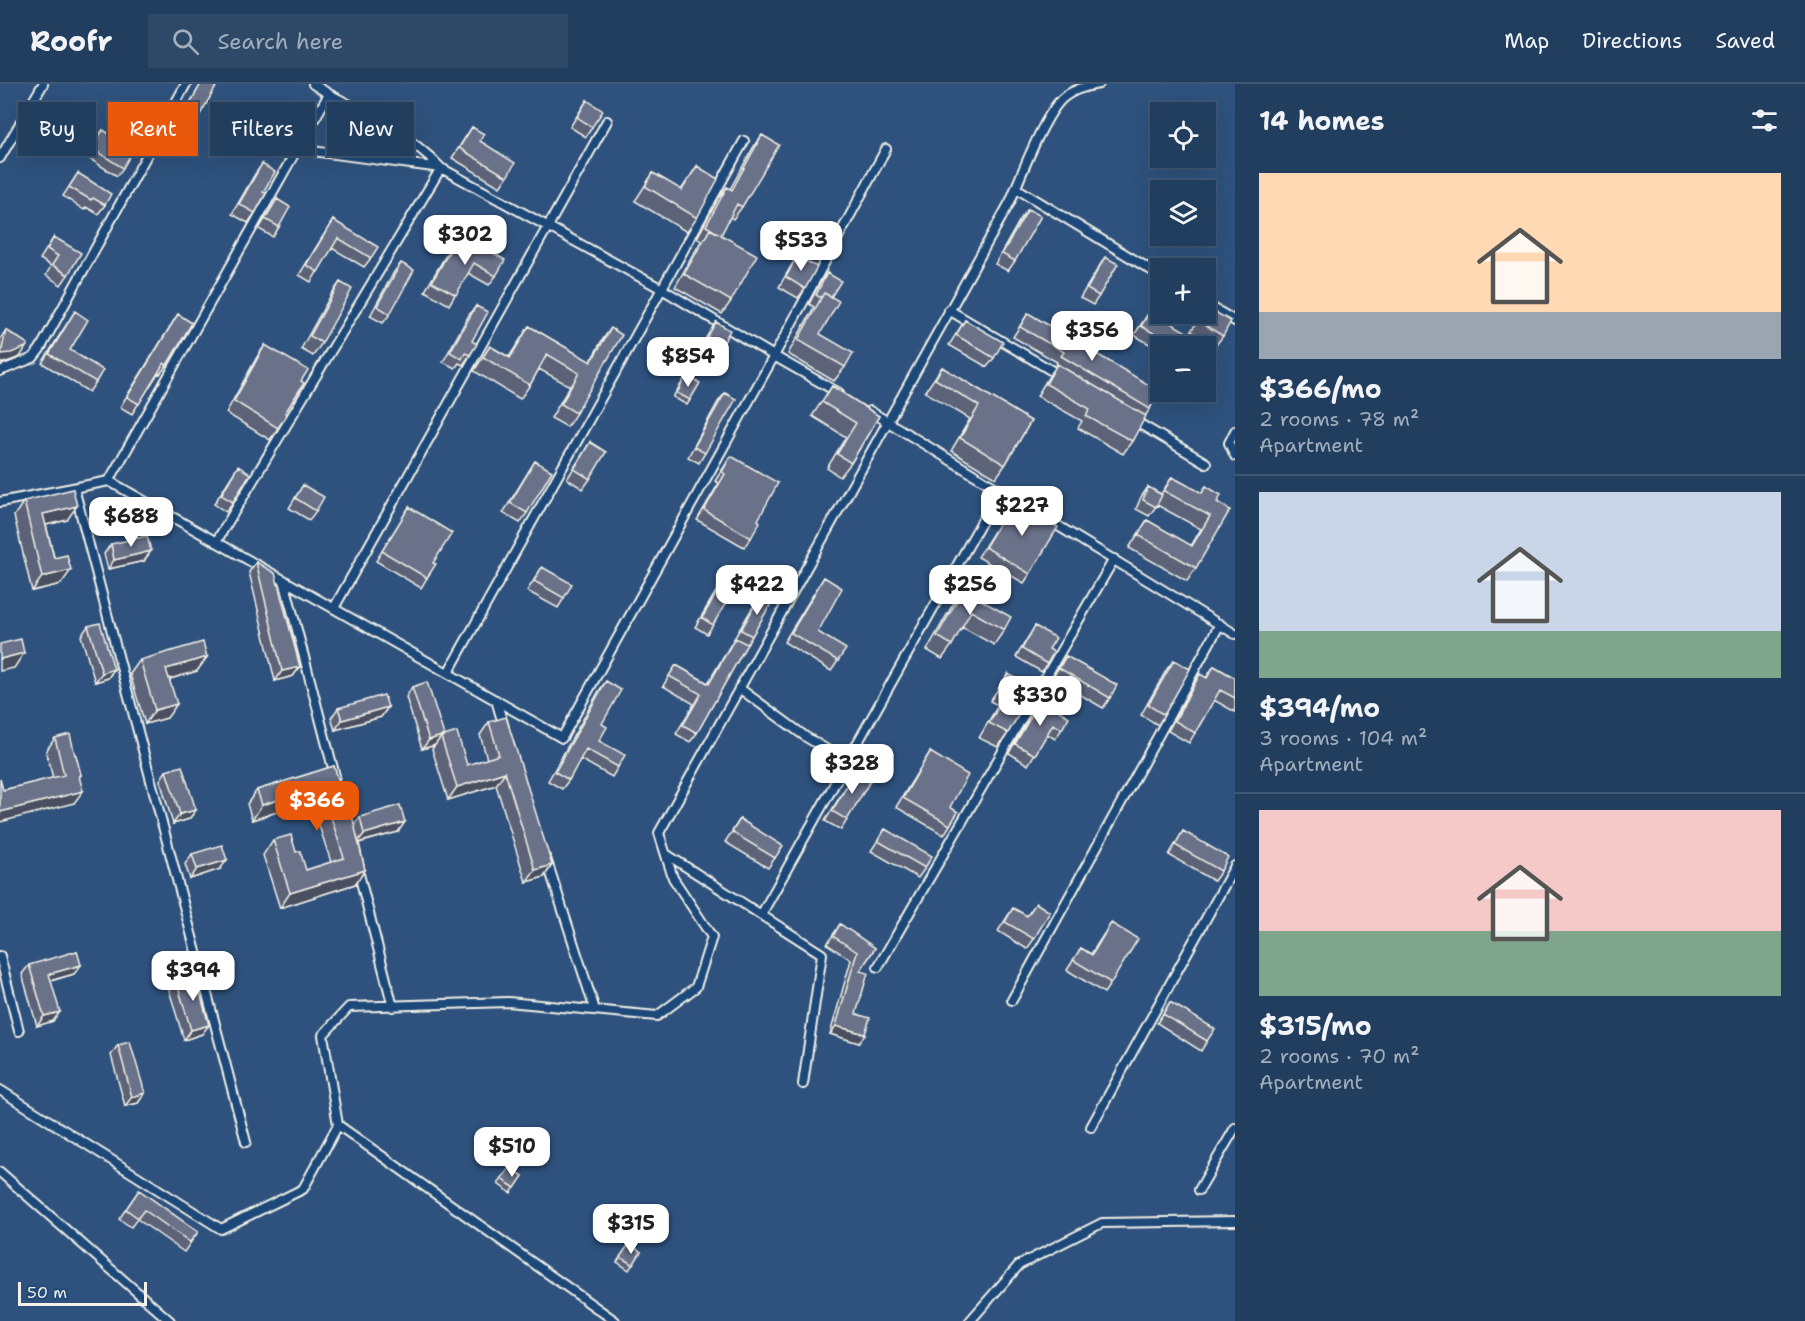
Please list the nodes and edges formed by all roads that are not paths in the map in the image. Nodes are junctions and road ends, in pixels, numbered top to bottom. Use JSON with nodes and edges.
{"nodes":[{"id":1,"x":43,"y":84,"type":"edge"},
{"id":2,"x":186,"y":84,"type":"edge"},
{"id":3,"x":313,"y":84,"type":"edge"},
{"id":4,"x":1099,"y":84,"type":"edge"},
{"id":5,"x":329,"y":94,"type":"junction"},
{"id":6,"x":315,"y":118,"type":"edge"},
{"id":7,"x":608,"y":121,"type":"dead end"},
{"id":8,"x":744,"y":141,"type":"dead end"},
{"id":9,"x":886,"y":149,"type":"dead end"},
{"id":10,"x":315,"y":151,"type":"edge"},
{"id":11,"x":293,"y":156,"type":"edge"},
{"id":12,"x":0,"y":158,"type":"edge"},
{"id":13,"x":441,"y":168,"type":"junction"},
{"id":14,"x":1016,"y":188,"type":"junction"},
{"id":15,"x":548,"y":227,"type":"junction"},
{"id":16,"x":1150,"y":269,"type":"edge"},
{"id":17,"x":662,"y":289,"type":"junction"},
{"id":18,"x":949,"y":310,"type":"junction"},
{"id":19,"x":1216,"y":310,"type":"edge"},
{"id":20,"x":1235,"y":321,"type":"edge"},
{"id":21,"x":774,"y":356,"type":"junction"},
{"id":22,"x":0,"y":371,"type":"edge"},
{"id":23,"x":1062,"y":378,"type":"edge"},
{"id":24,"x":847,"y":397,"type":"edge"},
{"id":25,"x":867,"y":409,"type":"edge"},
{"id":26,"x":1124,"y":414,"type":"edge"},
{"id":27,"x":888,"y":420,"type":"junction"},
{"id":28,"x":1235,"y":431,"type":"edge"},
{"id":29,"x":1235,"y":456,"type":"edge"},
{"id":30,"x":1206,"y":463,"type":"dead end"},
{"id":31,"x":109,"y":481,"type":"junction"},
{"id":32,"x":74,"y":488,"type":"junction"},
{"id":33,"x":1000,"y":489,"type":"junction"},
{"id":34,"x":0,"y":501,"type":"edge"},
{"id":35,"x":216,"y":542,"type":"junction"},
{"id":36,"x":1114,"y":559,"type":"junction"},
{"id":37,"x":284,"y":580,"type":"junction"},
{"id":38,"x":334,"y":608,"type":"junction"},
{"id":39,"x":1220,"y":624,"type":"junction"},
{"id":40,"x":1235,"y":634,"type":"edge"},
{"id":41,"x":448,"y":673,"type":"junction"},
{"id":42,"x":739,"y":688,"type":"junction"},
{"id":43,"x":496,"y":700,"type":"junction"},
{"id":44,"x":507,"y":734,"type":"edge"},
{"id":45,"x":847,"y":762,"type":"junction"},
{"id":46,"x":337,"y":788,"type":"edge"},
{"id":47,"x":543,"y":847,"type":"edge"},
{"id":48,"x":666,"y":854,"type":"junction"},
{"id":49,"x":355,"y":857,"type":"edge"},
{"id":50,"x":1235,"y":866,"type":"edge"},
{"id":51,"x":761,"y":915,"type":"junction"},
{"id":52,"x":0,"y":956,"type":"edge"},
{"id":53,"x":878,"y":967,"type":"dead end"},
{"id":54,"x":1012,"y":1000,"type":"dead end"},
{"id":55,"x":393,"y":1007,"type":"junction"},
{"id":56,"x":595,"y":1010,"type":"junction"},
{"id":57,"x":19,"y":1031,"type":"dead end"},
{"id":58,"x":802,"y":1084,"type":"dead end"},
{"id":59,"x":0,"y":1090,"type":"edge"},
{"id":60,"x":338,"y":1125,"type":"junction"},
{"id":61,"x":1091,"y":1127,"type":"dead end"},
{"id":62,"x":1235,"y":1128,"type":"edge"},
{"id":63,"x":246,"y":1142,"type":"dead end"},
{"id":64,"x":0,"y":1172,"type":"edge"},
{"id":65,"x":1199,"y":1190,"type":"dead end"},
{"id":66,"x":1235,"y":1221,"type":"edge"},
{"id":67,"x":170,"y":1321,"type":"edge"},
{"id":68,"x":615,"y":1321,"type":"edge"},
{"id":69,"x":970,"y":1321,"type":"edge"}],
"edges":[{"from":1,"to":12,"type":"lane"},
{"from":2,"to":22,"type":"lane"},
{"from":3,"to":5,"type":"lane"},
{"from":4,"to":14,"type":"lane"},
{"from":5,"to":6,"type":"lane"},
{"from":5,"to":13,"type":"lane"},
{"from":7,"to":15,"type":"lane"},
{"from":8,"to":17,"type":"lane"},
{"from":9,"to":21,"type":"lane"},
{"from":10,"to":13,"type":"lane"},
{"from":11,"to":31,"type":"lane"},
{"from":13,"to":15,"type":"lane"},
{"from":13,"to":35,"type":"lane"},
{"from":14,"to":16,"type":"lane"},
{"from":14,"to":18,"type":"lane"},
{"from":15,"to":17,"type":"lane"},
{"from":15,"to":38,"type":"lane"},
{"from":17,"to":21,"type":"lane"},
{"from":17,"to":41,"type":"lane"},
{"from":18,"to":23,"type":"lane"},
{"from":18,"to":27,"type":"lane"},
{"from":19,"to":20,"type":"lane"},
{"from":21,"to":24,"type":"lane"},
{"from":21,"to":43,"type":"lane"},
{"from":25,"to":27,"type":"lane"},
{"from":26,"to":30,"type":"lane"},
{"from":27,"to":33,"type":"lane"},
{"from":27,"to":42,"type":"lane"},
{"from":28,"to":29,"type":"lane"},
{"from":31,"to":32,"type":"lane"},
{"from":31,"to":35,"type":"lane"},
{"from":32,"to":34,"type":"lane"},
{"from":32,"to":63,"type":"lane"},
{"from":33,"to":36,"type":"lane"},
{"from":33,"to":45,"type":"lane"},
{"from":35,"to":37,"type":"lane"},
{"from":36,"to":39,"type":"lane"},
{"from":36,"to":53,"type":"lane"},
{"from":37,"to":38,"type":"lane"},
{"from":37,"to":46,"type":"lane"},
{"from":38,"to":41,"type":"lane"},
{"from":39,"to":40,"type":"lane"},
{"from":39,"to":54,"type":"lane"},
{"from":41,"to":43,"type":"lane"},
{"from":42,"to":45,"type":"lane"},
{"from":42,"to":48,"type":"lane"},
{"from":43,"to":44,"type":"lane"},
{"from":45,"to":51,"type":"lane"},
{"from":47,"to":56,"type":"lane"},
{"from":48,"to":51,"type":"lane"},
{"from":48,"to":56,"type":"lane"},
{"from":49,"to":55,"type":"lane"},
{"from":50,"to":61,"type":"lane"},
{"from":51,"to":58,"type":"lane"},
{"from":52,"to":57,"type":"lane"},
{"from":55,"to":56,"type":"lane"},
{"from":55,"to":60,"type":"lane"},
{"from":59,"to":60,"type":"lane"},
{"from":60,"to":68,"type":"lane"},
{"from":62,"to":65,"type":"lane"},
{"from":64,"to":67,"type":"lane"},
{"from":66,"to":69,"type":"lane"}]}
